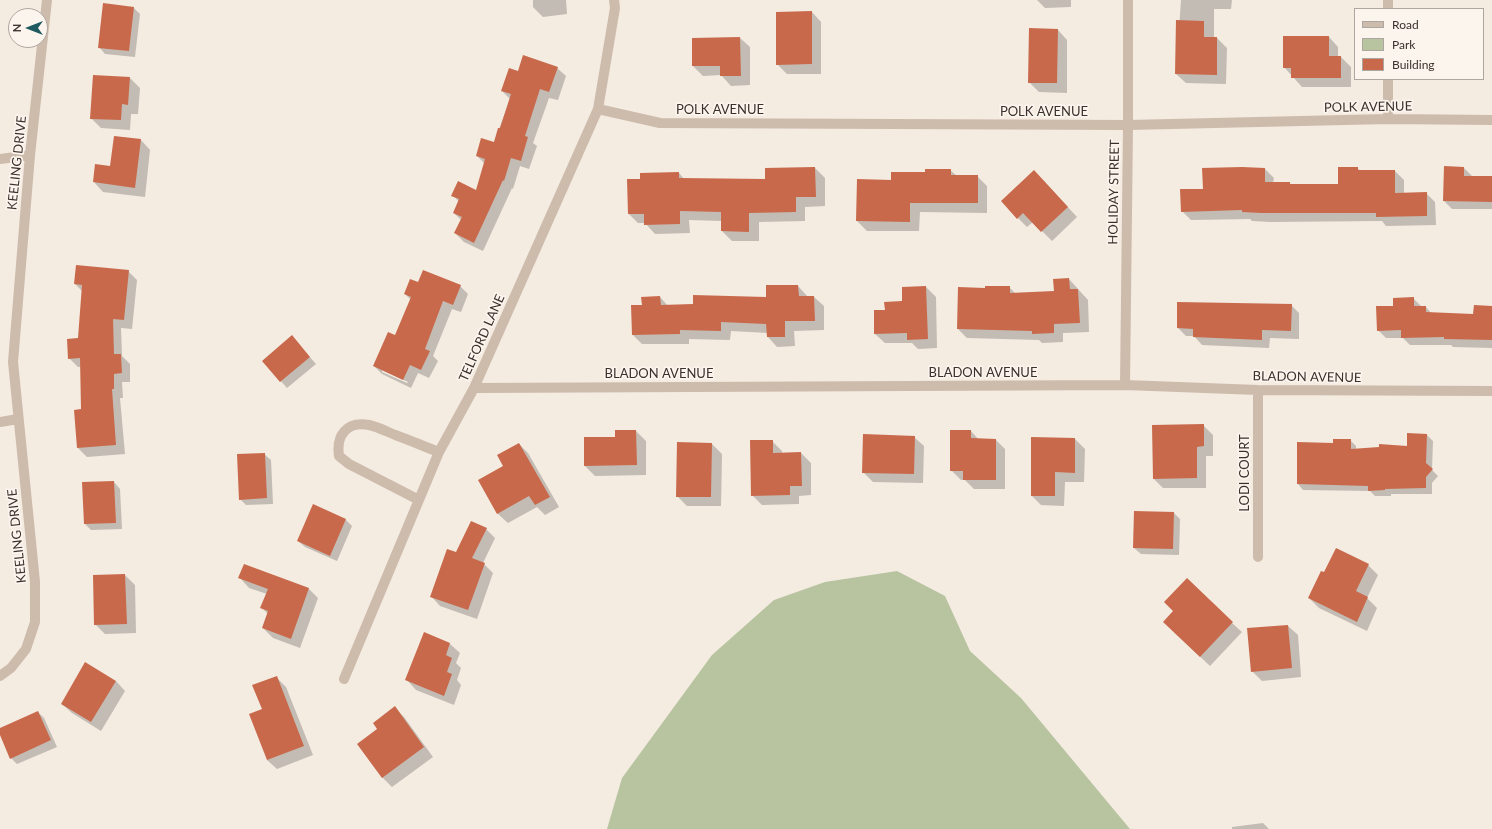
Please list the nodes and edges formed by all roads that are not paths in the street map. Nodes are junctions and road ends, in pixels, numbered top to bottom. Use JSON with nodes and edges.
{"nodes":[{"id":1,"x":47,"y":0,"type":"edge"},
{"id":2,"x":614,"y":0,"type":"edge"},
{"id":3,"x":1128,"y":0,"type":"edge"},
{"id":4,"x":1388,"y":80,"type":"edge"},
{"id":5,"x":598,"y":109,"type":"junction"},
{"id":6,"x":1388,"y":119,"type":"junction"},
{"id":7,"x":1492,"y":120,"type":"edge"},
{"id":8,"x":1128,"y":125,"type":"junction"},
{"id":9,"x":30,"y":154,"type":"junction"},
{"id":10,"x":0,"y":159,"type":"edge"},
{"id":11,"x":1125,"y":385,"type":"junction"},
{"id":12,"x":474,"y":388,"type":"junction"},
{"id":13,"x":1258,"y":390,"type":"junction"},
{"id":14,"x":1492,"y":391,"type":"edge"},
{"id":15,"x":18,"y":419,"type":"junction"},
{"id":16,"x":0,"y":422,"type":"edge"},
{"id":17,"x":439,"y":452,"type":"junction"},
{"id":18,"x":419,"y":500,"type":"junction"},
{"id":19,"x":1258,"y":557,"type":"dead end"},
{"id":20,"x":0,"y":676,"type":"edge"},
{"id":21,"x":344,"y":679,"type":"dead end"}],
"edges":[{"from":1,"to":9,"type":"street","name":"KEELING DRIVE"},
{"from":2,"to":5,"type":"street","name":"TELFORD LANE"},
{"from":3,"to":8,"type":"street","name":"HOLIDAY STREET"},
{"from":4,"to":6,"type":"street"},
{"from":5,"to":8,"type":"street","name":"POLK AVENUE"},
{"from":5,"to":12,"type":"street","name":"TELFORD LANE"},
{"from":6,"to":7,"type":"street","name":"POLK AVENUE"},
{"from":6,"to":8,"type":"street","name":"POLK AVENUE"},
{"from":8,"to":11,"type":"street","name":"HOLIDAY STREET"},
{"from":9,"to":10,"type":"street"},
{"from":9,"to":15,"type":"street","name":"KEELING DRIVE"},
{"from":11,"to":12,"type":"street","name":"BLADON AVENUE"},
{"from":11,"to":13,"type":"street","name":"BLADON AVENUE"},
{"from":12,"to":17,"type":"street","name":"TELFORD LANE"},
{"from":13,"to":14,"type":"street","name":"BLADON AVENUE"},
{"from":13,"to":19,"type":"street","name":"LODI COURT"},
{"from":15,"to":16,"type":"street"},
{"from":15,"to":20,"type":"street","name":"KEELING DRIVE"},
{"from":17,"to":18,"type":"street","name":"TELFORD LANE"},
{"from":17,"to":18,"type":"street"},
{"from":18,"to":21,"type":"street","name":"TELFORD LANE"}]}
